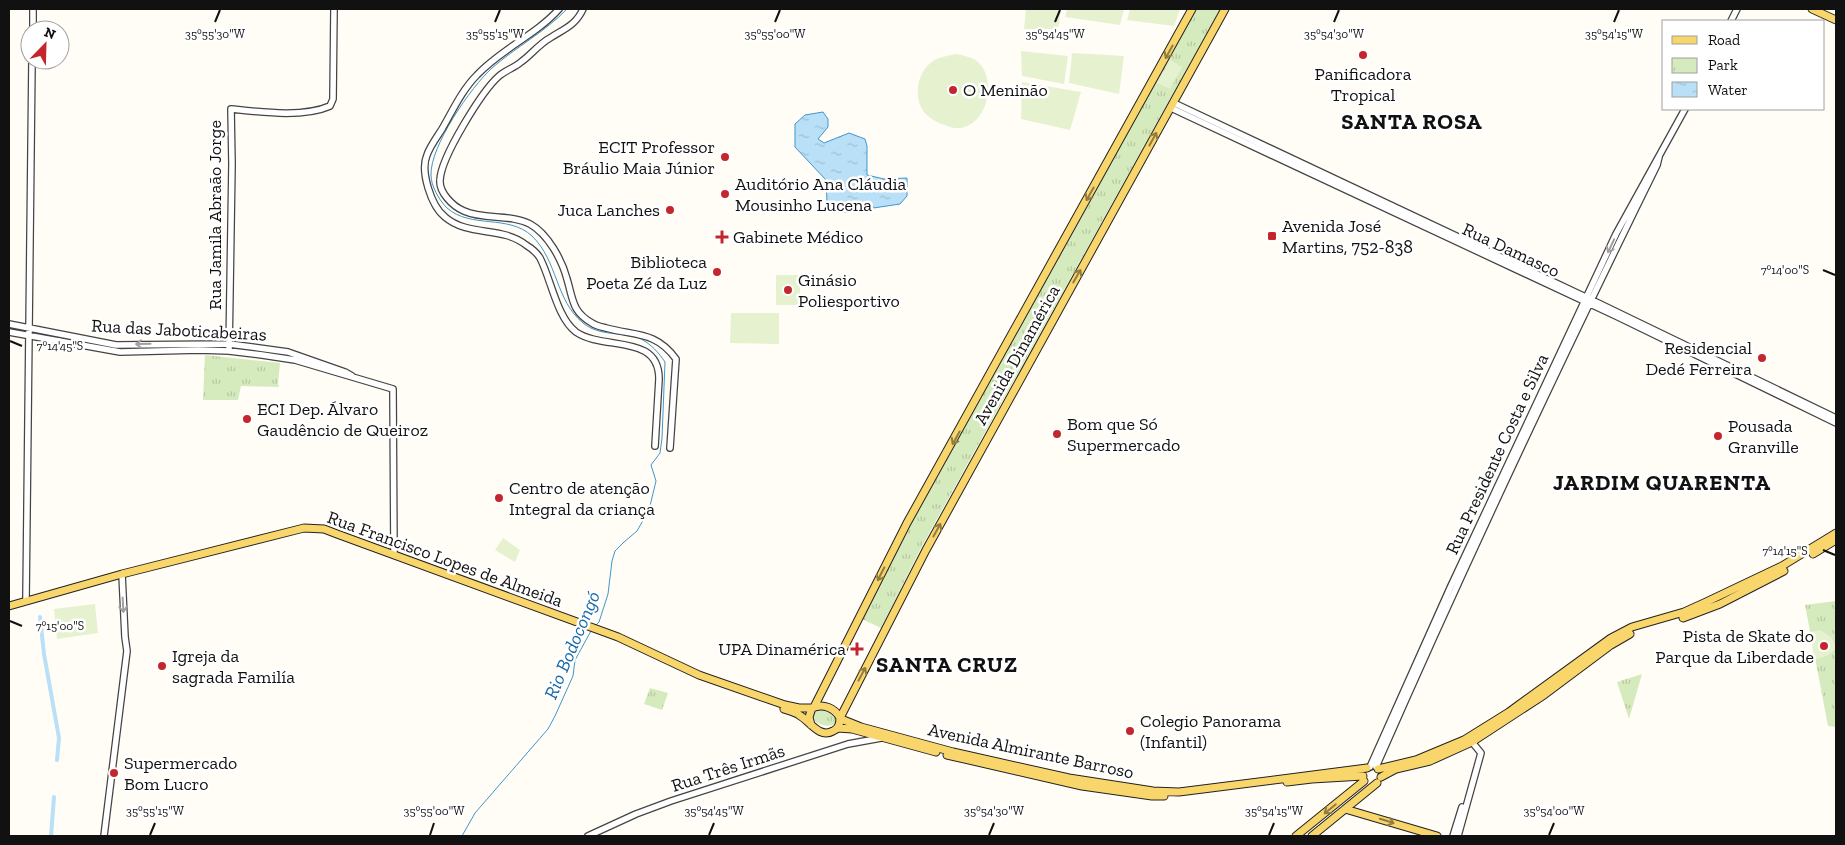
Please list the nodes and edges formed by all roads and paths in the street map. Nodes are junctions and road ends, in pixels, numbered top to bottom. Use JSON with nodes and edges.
{"nodes":[{"id":1,"x":334,"y":9,"type":"edge"},
{"id":2,"x":559,"y":9,"type":"edge"},
{"id":3,"x":582,"y":9,"type":"edge"},
{"id":4,"x":1192,"y":9,"type":"edge"},
{"id":5,"x":1226,"y":9,"type":"edge"},
{"id":6,"x":1812,"y":9,"type":"edge"},
{"id":7,"x":1836,"y":20,"type":"edge"},
{"id":8,"x":32,"y":70,"type":"edge"},
{"id":9,"x":1173,"y":105,"type":"junction"},
{"id":10,"x":1684,"y":110,"type":"edge"},
{"id":11,"x":1588,"y":301,"type":"junction"},
{"id":12,"x":9,"y":324,"type":"edge"},
{"id":13,"x":29,"y":330,"type":"junction"},
{"id":14,"x":9,"y":332,"type":"edge"},
{"id":15,"x":29,"y":337,"type":"junction"},
{"id":16,"x":229,"y":347,"type":"junction"},
{"id":17,"x":1836,"y":418,"type":"edge"},
{"id":18,"x":1836,"y":423,"type":"edge"},
{"id":19,"x":655,"y":446,"type":"dead end"},
{"id":20,"x":670,"y":448,"type":"dead end"},
{"id":21,"x":1836,"y":533,"type":"edge"},
{"id":22,"x":1836,"y":540,"type":"edge"},
{"id":23,"x":394,"y":555,"type":"junction"},
{"id":24,"x":122,"y":574,"type":"junction"},
{"id":25,"x":26,"y":600,"type":"junction"},
{"id":26,"x":9,"y":606,"type":"edge"},
{"id":27,"x":636,"y":645,"type":"junction"},
{"id":28,"x":813,"y":707,"type":"junction"},
{"id":29,"x":840,"y":719,"type":"junction"},
{"id":30,"x":811,"y":725,"type":"junction"},
{"id":31,"x":838,"y":728,"type":"junction"},
{"id":32,"x":881,"y":738,"type":"junction"},
{"id":33,"x":1472,"y":742,"type":"junction"},
{"id":34,"x":1479,"y":752,"type":"junction"},
{"id":35,"x":1373,"y":768,"type":"junction"},
{"id":36,"x":1364,"y":778,"type":"junction"},
{"id":37,"x":1379,"y":780,"type":"junction"},
{"id":38,"x":1345,"y":809,"type":"junction"},
{"id":39,"x":104,"y":836,"type":"edge"},
{"id":40,"x":588,"y":836,"type":"edge"},
{"id":41,"x":1296,"y":836,"type":"edge"},
{"id":42,"x":1312,"y":836,"type":"edge"},
{"id":43,"x":1437,"y":836,"type":"edge"},
{"id":44,"x":1453,"y":836,"type":"edge"},
{"id":45,"x":1458,"y":836,"type":"edge"}],
"edges":[{"from":1,"to":16,"type":"street","name":"Rua Jamila Abraão Jorge"},
{"from":2,"to":19,"type":"street"},
{"from":3,"to":20,"type":"street"},
{"from":4,"to":28,"type":"main road","name":"Avenida Dinamérica","one_way":true},
{"from":5,"to":9,"type":"main road","name":"Avenida Dinamérica"},
{"from":6,"to":7,"type":"main road"},
{"from":8,"to":13,"type":"street"},
{"from":9,"to":11,"type":"street","name":"Rua Damasco"},
{"from":29,"to":9,"type":"main road","name":"Avenida Dinamérica","one_way":true},
{"from":10,"to":11,"type":"street","name":"Rua Presidente Costa e Silva"},
{"from":11,"to":17,"type":"street","name":"Rua Damasco"},
{"from":11,"to":18,"type":"street","name":"Rua Damasco"},
{"from":11,"to":35,"type":"street","name":"Rua Presidente Costa e Silva"},
{"from":12,"to":13,"type":"street","name":"Rua das Jaboticabeiras"},
{"from":13,"to":15,"type":"street"},
{"from":16,"to":13,"type":"street","name":"Rua das Jaboticabeiras","one_way":true},
{"from":14,"to":15,"type":"street","name":"Rua das Jaboticabeiras"},
{"from":15,"to":16,"type":"street","name":"Rua das Jaboticabeiras"},
{"from":15,"to":25,"type":"street"},
{"from":16,"to":23,"type":"street","name":"Rua das Jaboticabeiras"},
{"from":21,"to":35,"type":"main road","name":"Avenida Almirante Barroso"},
{"from":22,"to":33,"type":"main road"},
{"from":23,"to":24,"type":"main road","name":"Rua Francisco Lopes de Almeida"},
{"from":23,"to":27,"type":"main road","name":"Rua Francisco Lopes de Almeida"},
{"from":24,"to":25,"type":"main road","name":"Rua Francisco Lopes de Almeida"},
{"from":24,"to":39,"type":"street","one_way":true},
{"from":25,"to":26,"type":"main road","name":"Rua Francisco Lopes de Almeida"},
{"from":27,"to":28,"type":"main road","name":"Rua Francisco Lopes de Almeida"},
{"from":27,"to":30,"type":"main road","name":"Rua Francisco Lopes de Almeida"},
{"from":28,"to":29,"type":"main road"},
{"from":28,"to":30,"type":"main road"},
{"from":29,"to":31,"type":"main road"},
{"from":29,"to":35,"type":"main road","name":"Avenida Almirante Barroso"},
{"from":30,"to":31,"type":"main road"},
{"from":31,"to":32,"type":"main road","name":"Avenida Almirante Barroso"},
{"from":32,"to":36,"type":"main road","name":"Avenida Almirante Barroso"},
{"from":32,"to":40,"type":"street","name":"Rua Três Irmãs"},
{"from":33,"to":34,"type":"street"},
{"from":33,"to":37,"type":"main road"},
{"from":34,"to":44,"type":"street"},
{"from":34,"to":45,"type":"street"},
{"from":35,"to":36,"type":"main road"},
{"from":35,"to":37,"type":"main road"},
{"from":36,"to":37,"type":"main road","name":"Avenida Almirante Barroso"},
{"from":36,"to":41,"type":"main road","one_way":true},
{"from":37,"to":38,"type":"main road"},
{"from":38,"to":42,"type":"main road"},
{"from":38,"to":43,"type":"main road","one_way":true}]}
